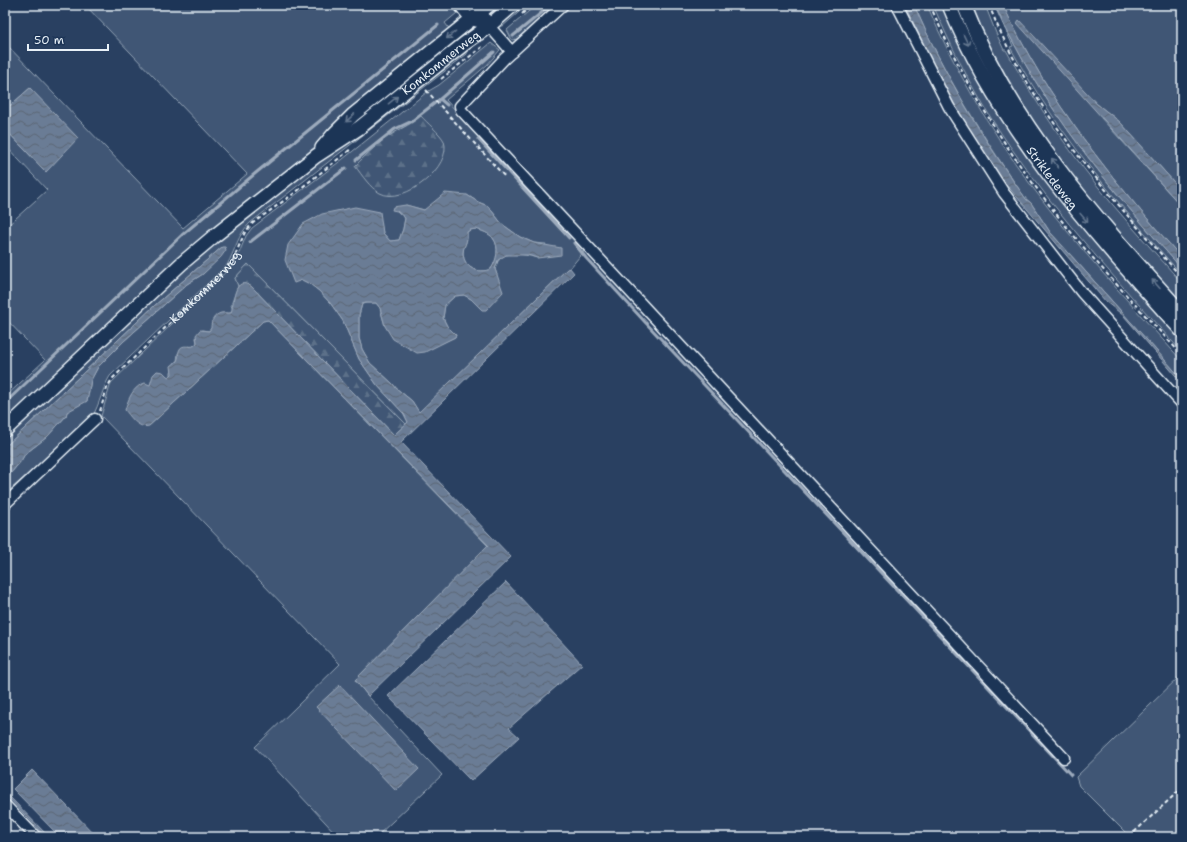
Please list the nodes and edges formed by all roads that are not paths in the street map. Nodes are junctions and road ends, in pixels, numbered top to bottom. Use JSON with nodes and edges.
{"nodes":[{"id":1,"x":459,"y":5,"type":"edge"},
{"id":2,"x":563,"y":5,"type":"edge"},
{"id":3,"x":897,"y":5,"type":"edge"},
{"id":4,"x":949,"y":5,"type":"edge"},
{"id":5,"x":964,"y":5,"type":"edge"},
{"id":6,"x":482,"y":7,"type":"edge"},
{"id":7,"x":517,"y":10,"type":"edge"},
{"id":8,"x":471,"y":20,"type":"junction"},
{"id":9,"x":496,"y":34,"type":"junction"},
{"id":10,"x":512,"y":52,"type":"junction"},
{"id":11,"x":316,"y":156,"type":"junction"},
{"id":12,"x":1182,"y":313,"type":"edge"},
{"id":13,"x":1182,"y":331,"type":"edge"},
{"id":14,"x":1182,"y":404,"type":"edge"},
{"id":15,"x":95,"y":419,"type":"road end"},
{"id":16,"x":5,"y":430,"type":"edge"},
{"id":17,"x":5,"y":504,"type":"edge"},
{"id":18,"x":1064,"y":758,"type":"dead end"},
{"id":19,"x":5,"y":805,"type":"edge"},
{"id":20,"x":36,"y":837,"type":"edge"}],
"edges":[{"from":1,"to":8,"type":"street","name":"Komkommerweg"},
{"from":2,"to":10,"type":"street"},
{"from":3,"to":14,"type":"street"},
{"from":4,"to":13,"type":"main road","name":"Strikledeweg","one_way":true},
{"from":12,"to":5,"type":"main road","name":"Strikledeweg","one_way":true},
{"from":6,"to":8,"type":"main road","name":"Komkommerweg"},
{"from":6,"to":9,"type":"street","name":"Komkommerweg"},
{"from":7,"to":9,"type":"main road","name":"Komkommerweg"},
{"from":8,"to":9,"type":"street","name":"Komkommerweg"},
{"from":8,"to":11,"type":"main road","name":"Komkommerweg","one_way":true},
{"from":9,"to":10,"type":"street"},
{"from":11,"to":9,"type":"main road","name":"Komkommerweg","one_way":true},
{"from":10,"to":18,"type":"street"},
{"from":11,"to":16,"type":"main road","name":"Komkommerweg"},
{"from":15,"to":17,"type":"street"},
{"from":19,"to":20,"type":"street"}]}
